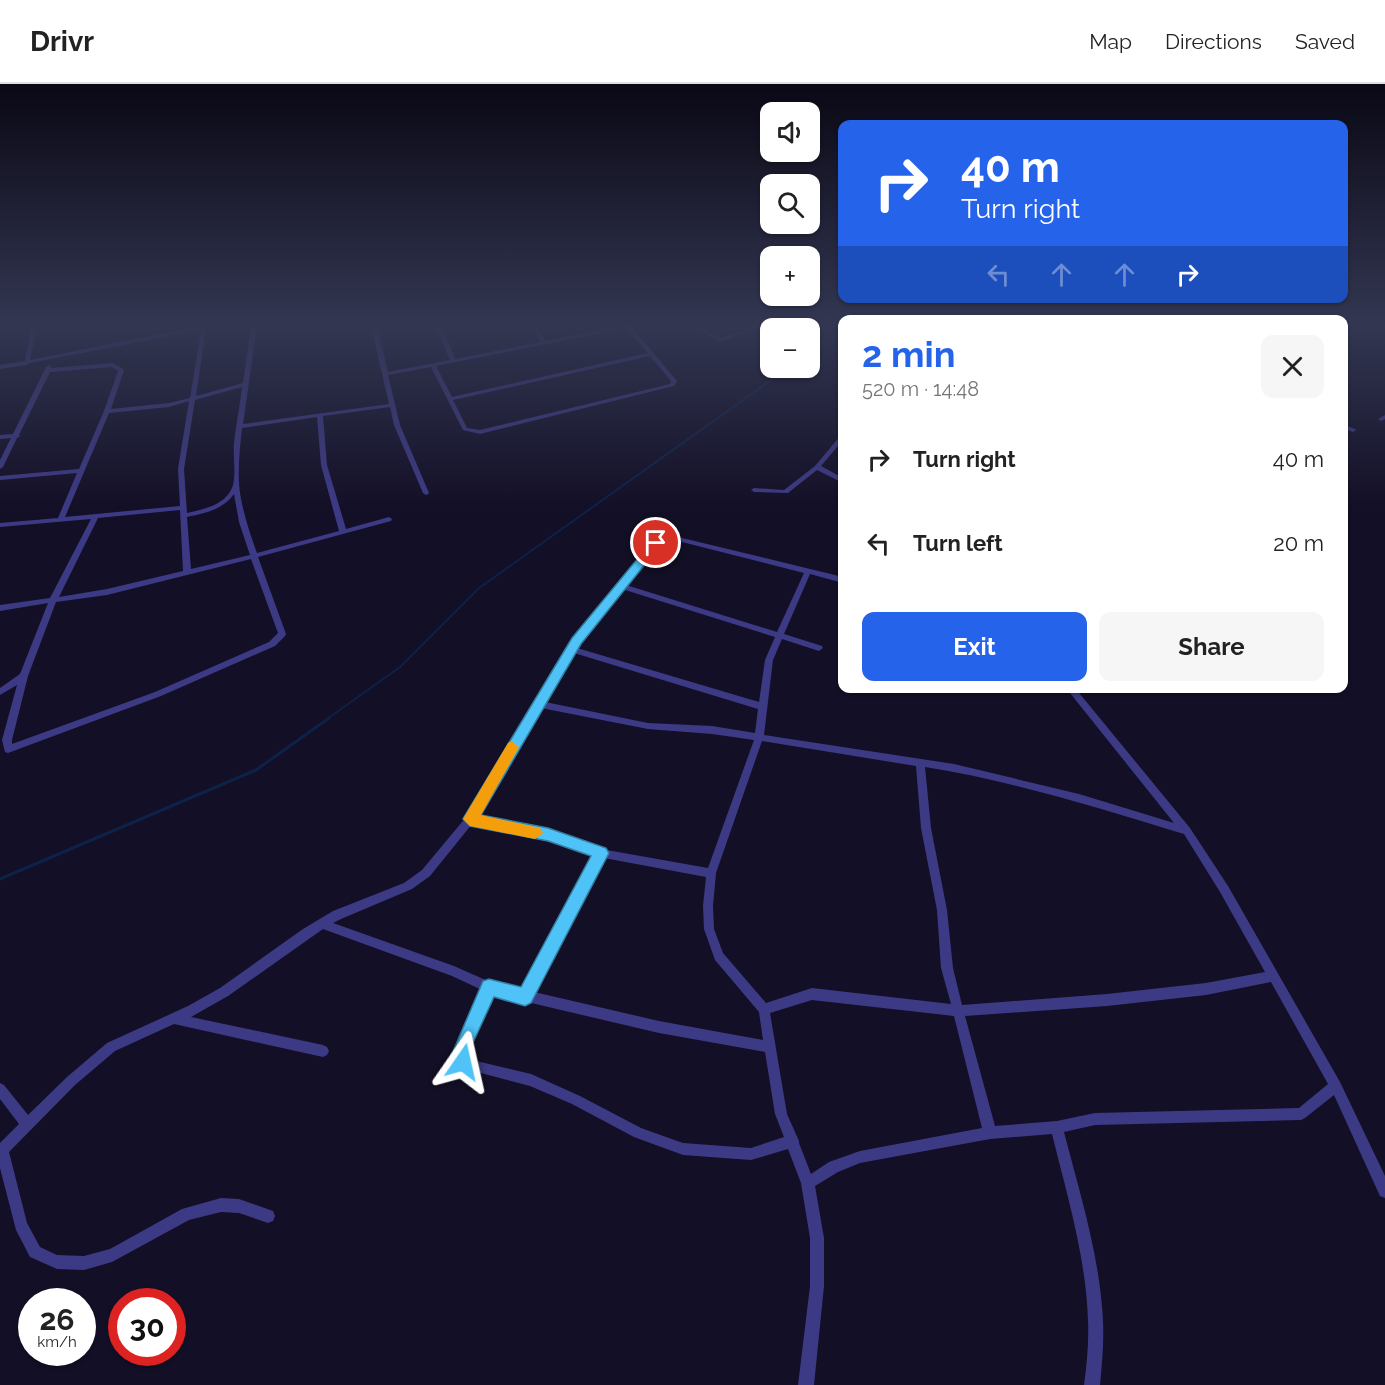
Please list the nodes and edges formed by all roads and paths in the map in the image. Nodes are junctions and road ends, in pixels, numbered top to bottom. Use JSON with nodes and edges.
{"nodes":[{"id":1,"x":40,"y":387,"type":"edge"},
{"id":2,"x":115,"y":387,"type":"edge"},
{"id":3,"x":193,"y":387,"type":"edge"},
{"id":4,"x":237,"y":387,"type":"edge"},
{"id":5,"x":246,"y":387,"type":"edge"},
{"id":6,"x":388,"y":387,"type":"edge"},
{"id":7,"x":443,"y":387,"type":"edge"},
{"id":8,"x":504,"y":387,"type":"edge"},
{"id":9,"x":665,"y":387,"type":"edge"},
{"id":10,"x":449,"y":399,"type":"junction"},
{"id":11,"x":191,"y":400,"type":"junction"},
{"id":12,"x":392,"y":405,"type":"junction"},
{"id":13,"x":107,"y":411,"type":"junction"},
{"id":14,"x":320,"y":416,"type":"junction"},
{"id":15,"x":240,"y":426,"type":"junction"},
{"id":16,"x":1348,"y":428,"type":"edge"},
{"id":17,"x":1353,"y":430,"type":"dead end"},
{"id":18,"x":17,"y":436,"type":"junction"},
{"id":19,"x":0,"y":437,"type":"edge"},
{"id":20,"x":838,"y":445,"type":"edge"},
{"id":21,"x":0,"y":467,"type":"edge"},
{"id":22,"x":817,"y":467,"type":"junction"},
{"id":23,"x":82,"y":471,"type":"junction"},
{"id":24,"x":0,"y":478,"type":"edge"},
{"id":25,"x":838,"y":478,"type":"edge"},
{"id":26,"x":236,"y":485,"type":"junction"},
{"id":27,"x":754,"y":490,"type":"dead end"},
{"id":28,"x":426,"y":493,"type":"dead end"},
{"id":29,"x":184,"y":512,"type":"junction"},
{"id":30,"x":95,"y":518,"type":"junction"},
{"id":31,"x":389,"y":519,"type":"dead end"},
{"id":32,"x":60,"y":520,"type":"junction"},
{"id":33,"x":3,"y":525,"type":"edge"},
{"id":34,"x":343,"y":531,"type":"junction"},
{"id":35,"x":0,"y":533,"type":"edge"},
{"id":36,"x":254,"y":556,"type":"junction"},
{"id":37,"x":808,"y":571,"type":"junction"},
{"id":38,"x":187,"y":572,"type":"junction"},
{"id":39,"x":838,"y":579,"type":"edge"},
{"id":40,"x":620,"y":586,"type":"junction"},
{"id":41,"x":53,"y":600,"type":"junction"},
{"id":42,"x":0,"y":608,"type":"edge"},
{"id":43,"x":777,"y":637,"type":"junction"},
{"id":44,"x":819,"y":648,"type":"dead end"},
{"id":45,"x":573,"y":650,"type":"junction"},
{"id":46,"x":24,"y":676,"type":"junction"},
{"id":47,"x":0,"y":693,"type":"edge"},
{"id":48,"x":1074,"y":693,"type":"edge"},
{"id":49,"x":538,"y":704,"type":"junction"},
{"id":50,"x":764,"y":707,"type":"junction"},
{"id":51,"x":759,"y":738,"type":"junction"},
{"id":52,"x":920,"y":763,"type":"junction"},
{"id":53,"x":470,"y":819,"type":"junction"},
{"id":54,"x":1187,"y":831,"type":"junction"},
{"id":55,"x":601,"y":853,"type":"junction"},
{"id":56,"x":711,"y":873,"type":"junction"},
{"id":57,"x":322,"y":924,"type":"junction"},
{"id":58,"x":1273,"y":976,"type":"junction"},
{"id":59,"x":489,"y":987,"type":"junction"},
{"id":60,"x":525,"y":997,"type":"junction"},
{"id":61,"x":764,"y":1009,"type":"junction"},
{"id":62,"x":957,"y":1011,"type":"junction"},
{"id":63,"x":175,"y":1019,"type":"junction"},
{"id":64,"x":771,"y":1047,"type":"junction"},
{"id":65,"x":323,"y":1051,"type":"dead end"},
{"id":66,"x":1336,"y":1086,"type":"junction"},
{"id":67,"x":0,"y":1089,"type":"edge"},
{"id":68,"x":27,"y":1125,"type":"junction"},
{"id":69,"x":1057,"y":1127,"type":"junction"},
{"id":70,"x":990,"y":1133,"type":"junction"},
{"id":71,"x":793,"y":1141,"type":"junction"},
{"id":72,"x":1,"y":1151,"type":"edge"},
{"id":73,"x":808,"y":1183,"type":"junction"},
{"id":74,"x":1385,"y":1191,"type":"edge"},
{"id":75,"x":268,"y":1216,"type":"dead end"},
{"id":76,"x":1094,"y":1380,"type":"edge"},
{"id":77,"x":806,"y":1385,"type":"edge"}],
"edges":[{"from":1,"to":18,"type":"street"},
{"from":2,"to":13,"type":"street"},
{"from":3,"to":11,"type":"street"},
{"from":4,"to":11,"type":"street"},
{"from":5,"to":15,"type":"street"},
{"from":6,"to":12,"type":"street"},
{"from":7,"to":10,"type":"street"},
{"from":8,"to":10,"type":"street"},
{"from":9,"to":10,"type":"street"},
{"from":11,"to":13,"type":"street"},
{"from":11,"to":29,"type":"street"},
{"from":12,"to":14,"type":"street"},
{"from":12,"to":28,"type":"street"},
{"from":13,"to":23,"type":"street"},
{"from":14,"to":15,"type":"street"},
{"from":14,"to":34,"type":"street"},
{"from":15,"to":26,"type":"street"},
{"from":16,"to":17,"type":"street"},
{"from":18,"to":19,"type":"street"},
{"from":18,"to":21,"type":"street"},
{"from":20,"to":22,"type":"street"},
{"from":22,"to":25,"type":"street"},
{"from":22,"to":27,"type":"street"},
{"from":23,"to":24,"type":"street"},
{"from":23,"to":32,"type":"street"},
{"from":26,"to":29,"type":"street"},
{"from":26,"to":36,"type":"street"},
{"from":29,"to":30,"type":"street"},
{"from":29,"to":38,"type":"street"},
{"from":30,"to":32,"type":"street"},
{"from":30,"to":41,"type":"street"},
{"from":31,"to":34,"type":"street"},
{"from":32,"to":33,"type":"street"},
{"from":33,"to":35,"type":"street"},
{"from":34,"to":36,"type":"street"},
{"from":36,"to":38,"type":"street"},
{"from":36,"to":46,"type":"street"},
{"from":37,"to":39,"type":"street"},
{"from":37,"to":40,"type":"street"},
{"from":37,"to":43,"type":"street"},
{"from":38,"to":41,"type":"street"},
{"from":40,"to":43,"type":"street"},
{"from":40,"to":45,"type":"street"},
{"from":41,"to":42,"type":"street"},
{"from":41,"to":46,"type":"street"},
{"from":43,"to":44,"type":"street"},
{"from":43,"to":50,"type":"street"},
{"from":45,"to":49,"type":"street"},
{"from":45,"to":50,"type":"street"},
{"from":46,"to":47,"type":"street"},
{"from":48,"to":54,"type":"street"},
{"from":49,"to":51,"type":"street"},
{"from":49,"to":53,"type":"street"},
{"from":50,"to":51,"type":"street"},
{"from":51,"to":52,"type":"street"},
{"from":51,"to":56,"type":"street"},
{"from":52,"to":54,"type":"street"},
{"from":52,"to":62,"type":"street"},
{"from":53,"to":55,"type":"street"},
{"from":53,"to":57,"type":"street"},
{"from":54,"to":58,"type":"street"},
{"from":55,"to":56,"type":"street"},
{"from":55,"to":60,"type":"street"},
{"from":56,"to":61,"type":"street"},
{"from":57,"to":59,"type":"street"},
{"from":57,"to":63,"type":"street"},
{"from":58,"to":62,"type":"street"},
{"from":58,"to":66,"type":"street"},
{"from":59,"to":60,"type":"street"},
{"from":59,"to":71,"type":"street"},
{"from":60,"to":64,"type":"street"},
{"from":61,"to":62,"type":"street"},
{"from":61,"to":64,"type":"street"},
{"from":62,"to":70,"type":"street"},
{"from":63,"to":65,"type":"street"},
{"from":63,"to":68,"type":"street"},
{"from":64,"to":71,"type":"street"},
{"from":66,"to":69,"type":"street"},
{"from":66,"to":74,"type":"street"},
{"from":67,"to":68,"type":"street"},
{"from":68,"to":72,"type":"street"},
{"from":69,"to":70,"type":"street"},
{"from":69,"to":76,"type":"street"},
{"from":70,"to":73,"type":"street"},
{"from":71,"to":73,"type":"street"},
{"from":72,"to":75,"type":"street"},
{"from":73,"to":77,"type":"street"}]}
